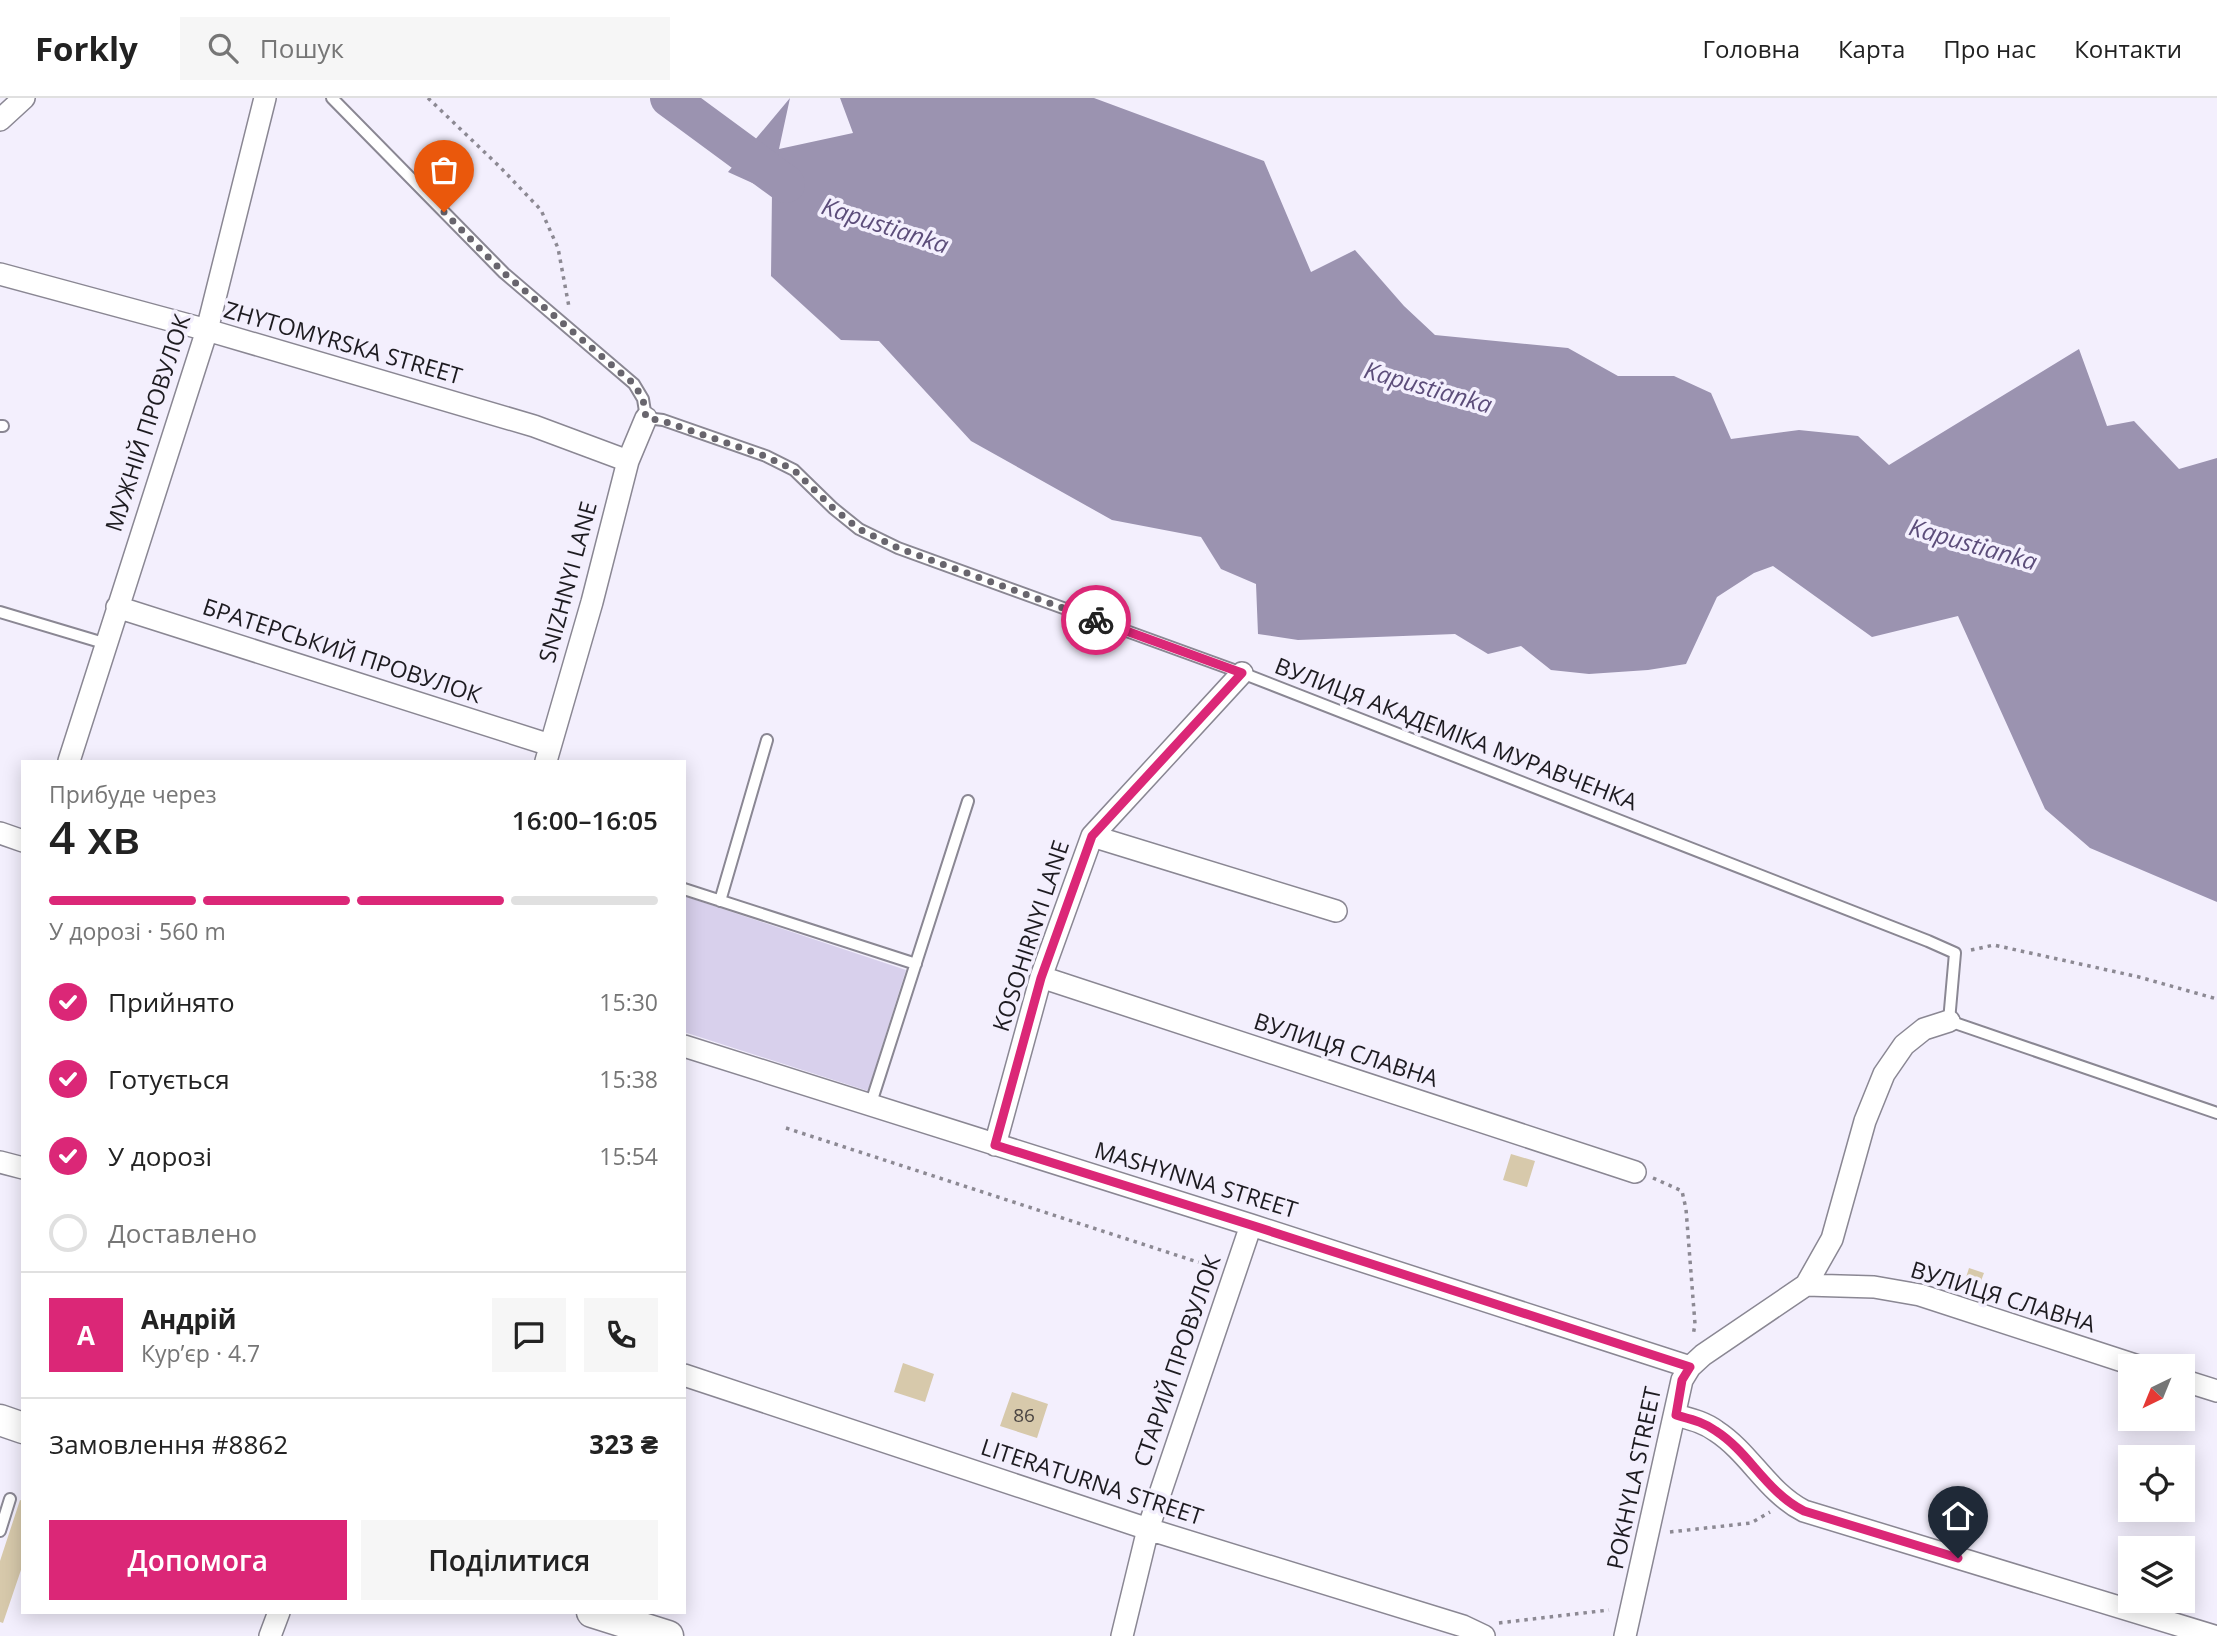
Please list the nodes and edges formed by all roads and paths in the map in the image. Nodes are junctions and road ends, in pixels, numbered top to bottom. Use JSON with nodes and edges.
{"nodes":[{"id":1,"x":24,"y":98,"type":"edge"},
{"id":2,"x":265,"y":98,"type":"edge"},
{"id":3,"x":332,"y":98,"type":"edge"},
{"id":4,"x":428,"y":98,"type":"edge"},
{"id":5,"x":0,"y":120,"type":"edge"},
{"id":6,"x":0,"y":274,"type":"edge"},
{"id":7,"x":206,"y":330,"type":"junction"},
{"id":8,"x":574,"y":333,"type":"junction"},
{"id":9,"x":646,"y":418,"type":"junction"},
{"id":10,"x":628,"y":461,"type":"junction"},
{"id":11,"x":117,"y":607,"type":"junction"},
{"id":12,"x":0,"y":612,"type":"edge"},
{"id":13,"x":107,"y":643,"type":"junction"},
{"id":14,"x":1242,"y":673,"type":"junction"},
{"id":15,"x":767,"y":740,"type":"dead end"},
{"id":16,"x":548,"y":753,"type":"edge"},
{"id":17,"x":69,"y":760,"type":"edge"},
{"id":18,"x":968,"y":801,"type":"dead end"},
{"id":19,"x":0,"y":834,"type":"edge"},
{"id":20,"x":1092,"y":836,"type":"junction"},
{"id":21,"x":21,"y":840,"type":"edge"},
{"id":22,"x":686,"y":890,"type":"edge"},
{"id":23,"x":720,"y":901,"type":"junction"},
{"id":24,"x":1336,"y":911,"type":"dead end"},
{"id":25,"x":1955,"y":953,"type":"junction"},
{"id":26,"x":916,"y":964,"type":"junction"},
{"id":27,"x":1041,"y":978,"type":"junction"},
{"id":28,"x":2217,"y":999,"type":"edge"},
{"id":29,"x":1949,"y":1021,"type":"junction"},
{"id":30,"x":686,"y":1047,"type":"edge"},
{"id":31,"x":870,"y":1106,"type":"junction"},
{"id":32,"x":2217,"y":1113,"type":"edge"},
{"id":33,"x":786,"y":1128,"type":"dead end"},
{"id":34,"x":995,"y":1145,"type":"junction"},
{"id":35,"x":0,"y":1162,"type":"edge"},
{"id":36,"x":21,"y":1167,"type":"edge"},
{"id":37,"x":1634,"y":1172,"type":"joint"},
{"id":38,"x":1251,"y":1225,"type":"junction"},
{"id":39,"x":1234,"y":1274,"type":"junction"},
{"id":40,"x":1806,"y":1285,"type":"junction"},
{"id":41,"x":2118,"y":1360,"type":"edge"},
{"id":42,"x":1690,"y":1367,"type":"junction"},
{"id":43,"x":686,"y":1376,"type":"edge"},
{"id":44,"x":2195,"y":1384,"type":"edge"},
{"id":45,"x":2217,"y":1391,"type":"edge"},
{"id":46,"x":1676,"y":1415,"type":"junction"},
{"id":47,"x":0,"y":1420,"type":"edge"},
{"id":48,"x":21,"y":1427,"type":"edge"},
{"id":49,"x":10,"y":1499,"type":"dead end"},
{"id":50,"x":1787,"y":1502,"type":"junction"},
{"id":51,"x":1149,"y":1529,"type":"junction"},
{"id":52,"x":0,"y":1531,"type":"edge"},
{"id":53,"x":1649,"y":1535,"type":"junction"},
{"id":54,"x":1632,"y":1607,"type":"junction"},
{"id":55,"x":278,"y":1614,"type":"edge"},
{"id":56,"x":598,"y":1614,"type":"edge"},
{"id":57,"x":1463,"y":1626,"type":"junction"},
{"id":58,"x":271,"y":1636,"type":"edge"},
{"id":59,"x":668,"y":1636,"type":"edge"},
{"id":60,"x":1122,"y":1636,"type":"edge"},
{"id":61,"x":1484,"y":1636,"type":"edge"},
{"id":62,"x":1625,"y":1636,"type":"edge"},
{"id":63,"x":2214,"y":1636,"type":"edge"}],
"edges":[{"from":1,"to":5,"type":"street"},
{"from":2,"to":7,"type":"street","name":"МУЖНІЙ ПРОВУЛОК"},
{"from":3,"to":8,"type":"lane"},
{"from":4,"to":8,"type":"path"},
{"from":6,"to":7,"type":"street","name":"ZHYTOMYRSKA STREET"},
{"from":7,"to":10,"type":"street","name":"ZHYTOMYRSKA STREET"},
{"from":7,"to":11,"type":"street","name":"МУЖНІЙ ПРОВУЛОК"},
{"from":8,"to":9,"type":"lane"},
{"from":9,"to":10,"type":"street","name":"SNIZHNYI LANE"},
{"from":9,"to":14,"type":"lane","name":"ВУЛИЦЯ АКАДЕМІКА МУРАВЧЕНКА"},
{"from":10,"to":16,"type":"street","name":"SNIZHNYI LANE"},
{"from":11,"to":13,"type":"street","name":"МУЖНІЙ ПРОВУЛОК"},
{"from":11,"to":16,"type":"street","name":"БРАТЕРСЬКИЙ ПРОВУЛОК"},
{"from":12,"to":13,"type":"lane"},
{"from":13,"to":17,"type":"street","name":"МУЖНІЙ ПРОВУЛОК"},
{"from":14,"to":20,"type":"street","name":"KOSOHIRNYI LANE"},
{"from":14,"to":25,"type":"lane","name":"ВУЛИЦЯ АКАДЕМІКА МУРАВЧЕНКА"},
{"from":15,"to":23,"type":"lane"},
{"from":18,"to":26,"type":"lane"},
{"from":19,"to":21,"type":"street"},
{"from":20,"to":24,"type":"street"},
{"from":20,"to":27,"type":"street","name":"KOSOHIRNYI LANE"},
{"from":22,"to":23,"type":"lane"},
{"from":23,"to":26,"type":"lane"},
{"from":25,"to":28,"type":"path"},
{"from":25,"to":29,"type":"lane"},
{"from":26,"to":31,"type":"lane"},
{"from":27,"to":34,"type":"street","name":"KOSOHIRNYI LANE"},
{"from":27,"to":37,"type":"street","name":"ВУЛИЦЯ СЛАВНА"},
{"from":29,"to":32,"type":"lane"},
{"from":29,"to":40,"type":"street","name":"POKHYLA STREET"},
{"from":30,"to":31,"type":"street","name":"MASHYNNA STREET"},
{"from":31,"to":34,"type":"street","name":"MASHYNNA STREET"},
{"from":33,"to":39,"type":"path"},
{"from":34,"to":38,"type":"street","name":"MASHYNNA STREET"},
{"from":35,"to":36,"type":"street"},
{"from":37,"to":42,"type":"path"},
{"from":38,"to":39,"type":"street","name":"СТАРИЙ ПРОВУЛОК"},
{"from":38,"to":42,"type":"street","name":"MASHYNNA STREET"},
{"from":39,"to":51,"type":"street","name":"СТАРИЙ ПРОВУЛОК"},
{"from":40,"to":41,"type":"street","name":"ВУЛИЦЯ СЛАВНА"},
{"from":40,"to":42,"type":"street","name":"POKHYLA STREET"},
{"from":42,"to":46,"type":"street","name":"POKHYLA STREET"},
{"from":43,"to":51,"type":"street","name":"LITERATURNA STREET"},
{"from":44,"to":45,"type":"street"},
{"from":46,"to":50,"type":"street"},
{"from":46,"to":53,"type":"street","name":"POKHYLA STREET"},
{"from":47,"to":48,"type":"street"},
{"from":49,"to":52,"type":"lane"},
{"from":50,"to":53,"type":"path"},
{"from":50,"to":63,"type":"street"},
{"from":51,"to":57,"type":"street","name":"LITERATURNA STREET"},
{"from":51,"to":60,"type":"street","name":"СТАРИЙ ПРОВУЛОК"},
{"from":53,"to":54,"type":"street","name":"POKHYLA STREET"},
{"from":54,"to":57,"type":"path"},
{"from":54,"to":62,"type":"street","name":"POKHYLA STREET"},
{"from":55,"to":58,"type":"street"},
{"from":56,"to":59,"type":"street"},
{"from":57,"to":61,"type":"street","name":"LITERATURNA STREET"}]}
